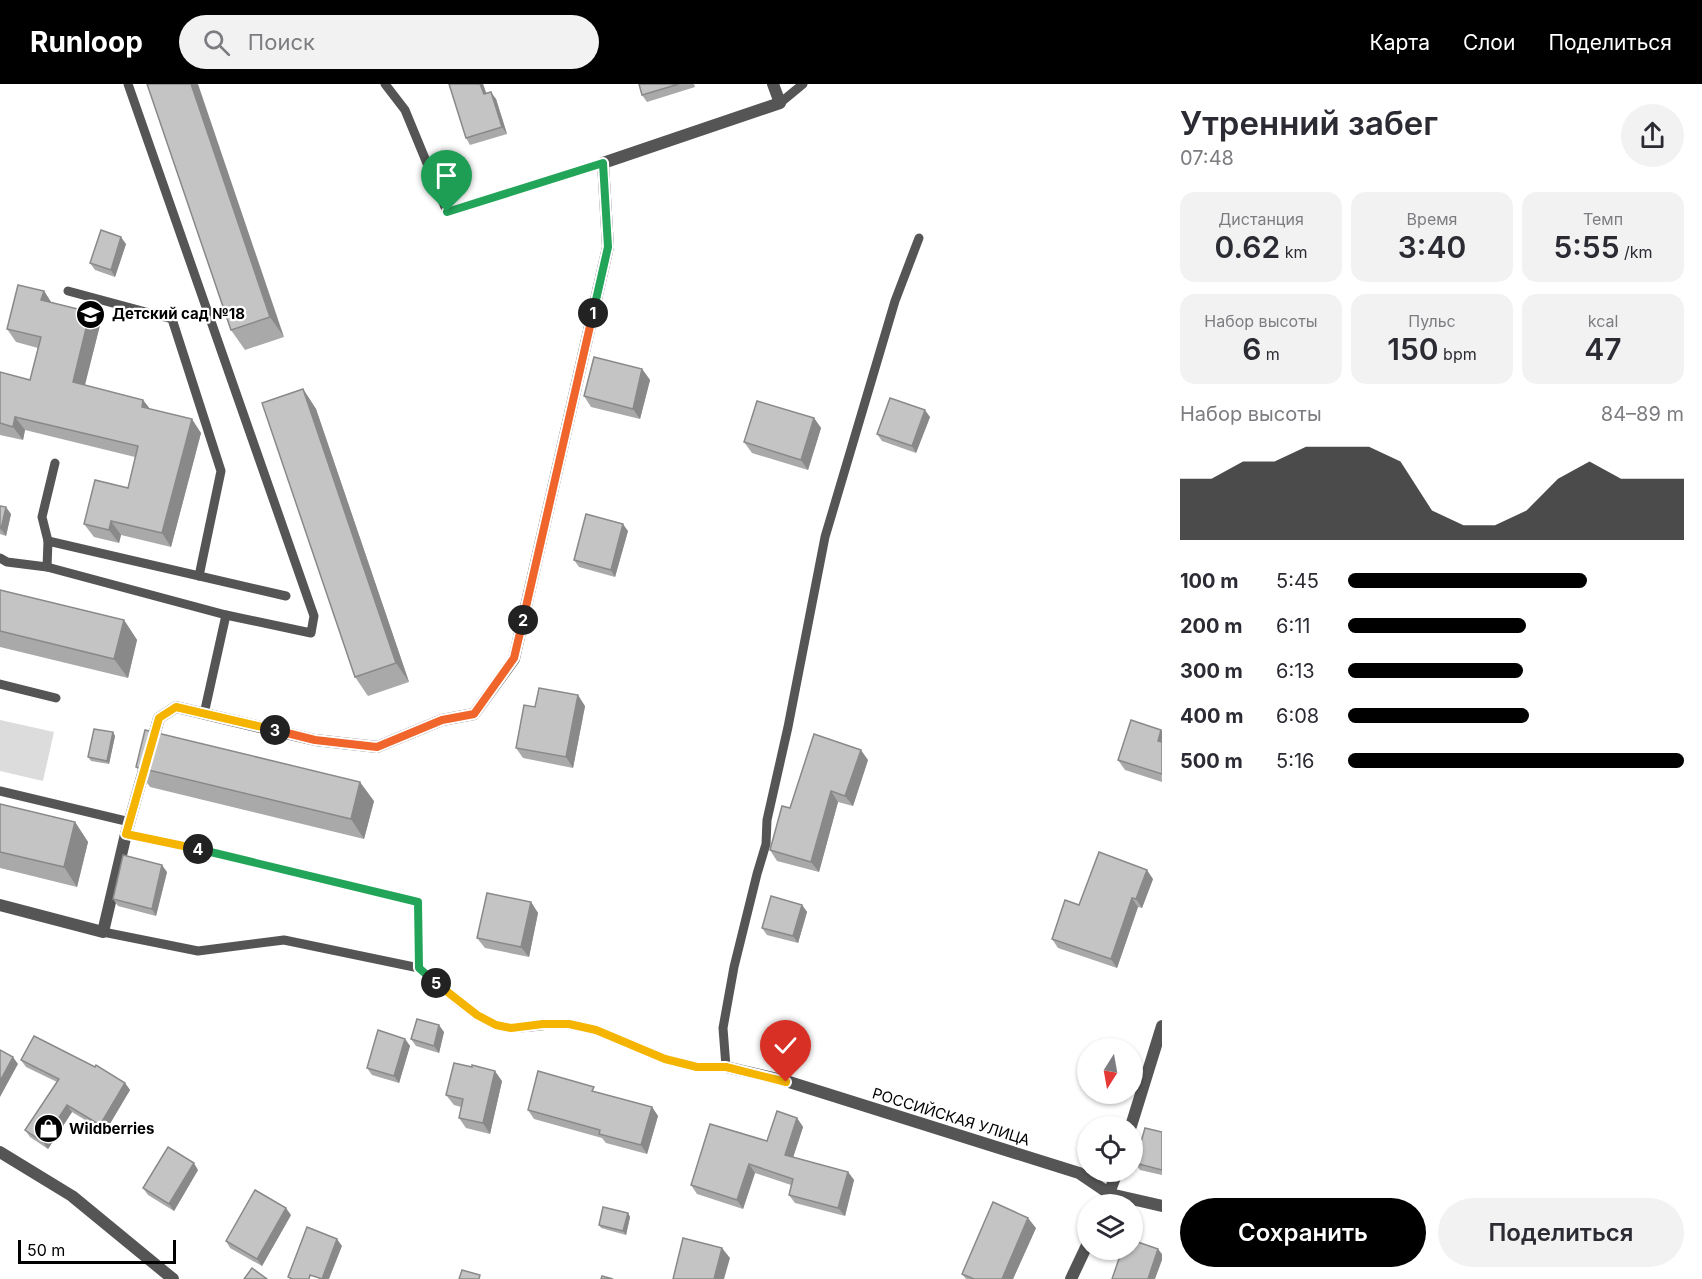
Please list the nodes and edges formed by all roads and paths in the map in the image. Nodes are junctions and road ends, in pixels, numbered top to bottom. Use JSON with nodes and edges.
{"nodes":[{"id":1,"x":128,"y":84,"type":"edge"},
{"id":2,"x":385,"y":84,"type":"edge"},
{"id":3,"x":773,"y":84,"type":"edge"},
{"id":4,"x":803,"y":84,"type":"edge"},
{"id":5,"x":780,"y":103,"type":"junction"},
{"id":6,"x":603,"y":163,"type":"junction"},
{"id":7,"x":919,"y":238,"type":"dead end"},
{"id":8,"x":68,"y":291,"type":"dead end"},
{"id":9,"x":55,"y":463,"type":"dead end"},
{"id":10,"x":48,"y":541,"type":"junction"},
{"id":11,"x":0,"y":558,"type":"edge"},
{"id":12,"x":47,"y":567,"type":"junction"},
{"id":13,"x":199,"y":576,"type":"junction"},
{"id":14,"x":286,"y":596,"type":"dead end"},
{"id":15,"x":226,"y":615,"type":"junction"},
{"id":16,"x":0,"y":684,"type":"edge"},
{"id":17,"x":56,"y":698,"type":"dead end"},
{"id":18,"x":204,"y":714,"type":"junction"},
{"id":19,"x":0,"y":791,"type":"edge"},
{"id":20,"x":128,"y":828,"type":"junction"},
{"id":21,"x":0,"y":905,"type":"edge"},
{"id":22,"x":103,"y":932,"type":"junction"},
{"id":23,"x":419,"y":968,"type":"junction"},
{"id":24,"x":1162,"y":1026,"type":"edge"},
{"id":25,"x":726,"y":1067,"type":"junction"},
{"id":26,"x":1134,"y":1116,"type":"edge"},
{"id":27,"x":0,"y":1152,"type":"edge"},
{"id":28,"x":1102,"y":1194,"type":"edge"},
{"id":29,"x":1143,"y":1204,"type":"edge"},
{"id":30,"x":1162,"y":1206,"type":"edge"},
{"id":31,"x":1080,"y":1260,"type":"edge"},
{"id":32,"x":173,"y":1279,"type":"edge"},
{"id":33,"x":1071,"y":1279,"type":"edge"}],
"edges":[{"from":1,"to":15,"type":"lane"},
{"from":2,"to":6,"type":"lane"},
{"from":3,"to":5,"type":"street"},
{"from":4,"to":5,"type":"lane"},
{"from":5,"to":6,"type":"street"},
{"from":6,"to":18,"type":"street"},
{"from":7,"to":25,"type":"lane"},
{"from":8,"to":13,"type":"lane"},
{"from":9,"to":10,"type":"lane"},
{"from":10,"to":12,"type":"lane"},
{"from":10,"to":13,"type":"lane"},
{"from":11,"to":12,"type":"lane"},
{"from":12,"to":15,"type":"lane"},
{"from":13,"to":14,"type":"lane"},
{"from":15,"to":18,"type":"lane"},
{"from":16,"to":17,"type":"lane"},
{"from":18,"to":20,"type":"street"},
{"from":19,"to":20,"type":"lane"},
{"from":20,"to":22,"type":"street"},
{"from":20,"to":23,"type":"lane"},
{"from":21,"to":22,"type":"street"},
{"from":22,"to":23,"type":"lane"},
{"from":23,"to":25,"type":"lane"},
{"from":24,"to":26,"type":"street"},
{"from":25,"to":28,"type":"street","name":"РОССИЙСКАЯ УЛИЦА"},
{"from":27,"to":32,"type":"street"},
{"from":29,"to":30,"type":"street","name":"РОССИЙСКАЯ УЛИЦА"},
{"from":31,"to":33,"type":"street"}]}
